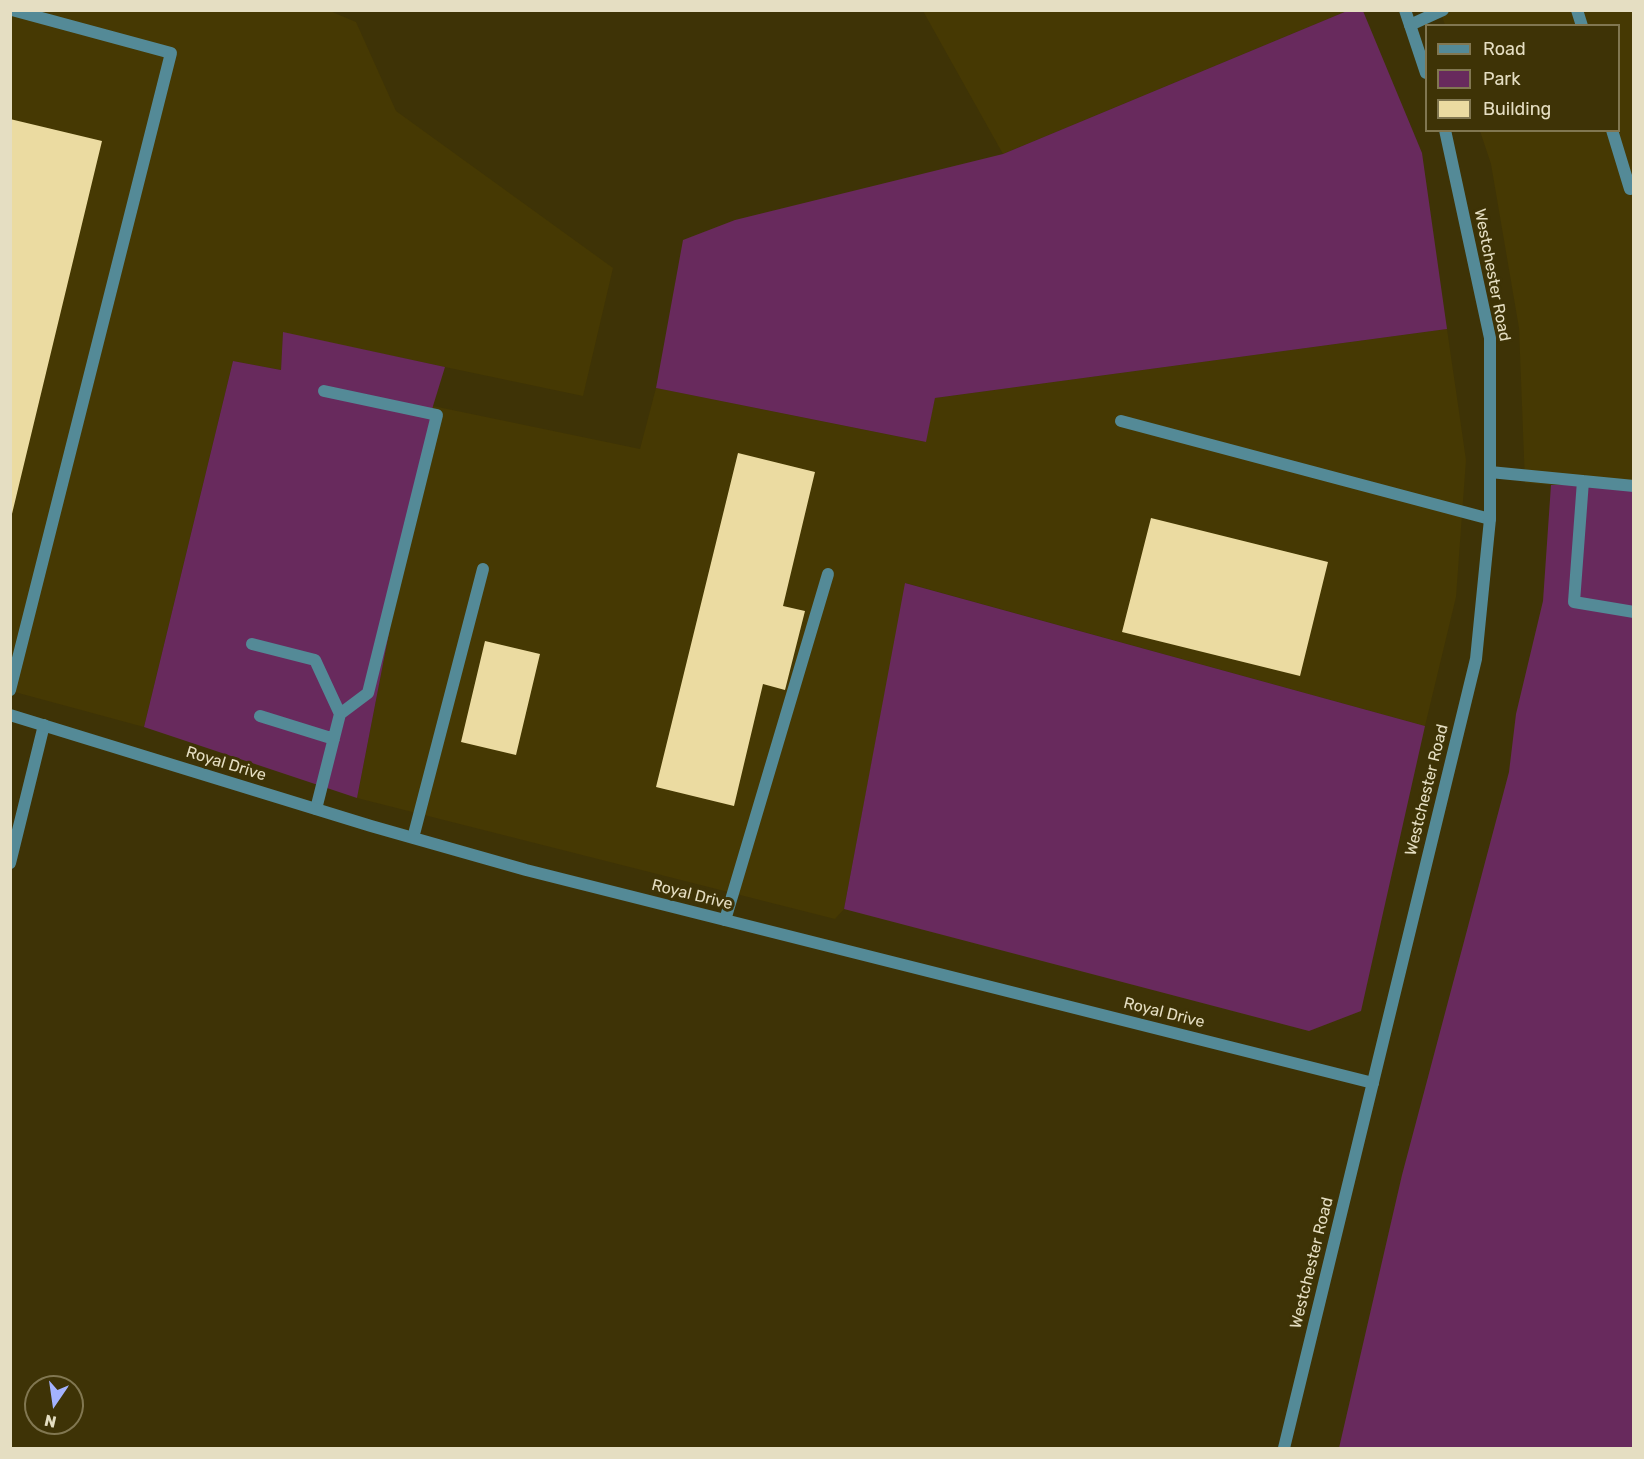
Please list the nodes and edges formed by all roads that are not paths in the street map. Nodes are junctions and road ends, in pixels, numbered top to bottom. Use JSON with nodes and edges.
{"nodes":[{"id":1,"x":12,"y":10,"type":"edge"},
{"id":2,"x":1406,"y":10,"type":"edge"},
{"id":3,"x":1443,"y":10,"type":"edge"},
{"id":4,"x":1410,"y":25,"type":"junction"},
{"id":5,"x":1425,"y":70,"type":"edge"},
{"id":6,"x":1445,"y":132,"type":"edge"},
{"id":7,"x":1613,"y":132,"type":"edge"},
{"id":8,"x":1630,"y":189,"type":"dead end"},
{"id":9,"x":324,"y":392,"type":"dead end"},
{"id":10,"x":1121,"y":421,"type":"dead end"},
{"id":11,"x":1490,"y":472,"type":"junction"},
{"id":12,"x":1582,"y":481,"type":"junction"},
{"id":13,"x":1634,"y":486,"type":"edge"},
{"id":14,"x":1490,"y":519,"type":"junction"},
{"id":15,"x":483,"y":569,"type":"dead end"},
{"id":16,"x":828,"y":574,"type":"dead end"},
{"id":17,"x":1634,"y":612,"type":"edge"},
{"id":18,"x":252,"y":644,"type":"dead end"},
{"id":19,"x":10,"y":690,"type":"edge"},
{"id":20,"x":340,"y":714,"type":"junction"},
{"id":21,"x":10,"y":715,"type":"edge"},
{"id":22,"x":260,"y":716,"type":"dead end"},
{"id":23,"x":44,"y":725,"type":"junction"},
{"id":24,"x":334,"y":739,"type":"junction"},
{"id":25,"x":316,"y":809,"type":"junction"},
{"id":26,"x":413,"y":838,"type":"junction"},
{"id":27,"x":10,"y":863,"type":"edge"},
{"id":28,"x":725,"y":920,"type":"junction"},
{"id":29,"x":1373,"y":1083,"type":"junction"},
{"id":30,"x":1284,"y":1449,"type":"edge"}],
"edges":[{"from":1,"to":19,"type":"street"},
{"from":2,"to":4,"type":"street"},
{"from":3,"to":4,"type":"street"},
{"from":4,"to":5,"type":"street"},
{"from":6,"to":11,"type":"street","name":"Westchester Road"},
{"from":7,"to":8,"type":"street"},
{"from":9,"to":20,"type":"street"},
{"from":10,"to":14,"type":"street"},
{"from":11,"to":12,"type":"street"},
{"from":11,"to":14,"type":"street","name":"Westchester Road"},
{"from":12,"to":13,"type":"street"},
{"from":12,"to":17,"type":"street"},
{"from":14,"to":29,"type":"street","name":"Westchester Road"},
{"from":15,"to":26,"type":"street"},
{"from":16,"to":28,"type":"street"},
{"from":18,"to":20,"type":"street"},
{"from":20,"to":24,"type":"street"},
{"from":21,"to":23,"type":"street","name":"Royal Drive"},
{"from":22,"to":24,"type":"street"},
{"from":23,"to":25,"type":"street","name":"Royal Drive"},
{"from":23,"to":27,"type":"street"},
{"from":24,"to":25,"type":"street"},
{"from":25,"to":26,"type":"street","name":"Royal Drive"},
{"from":26,"to":28,"type":"street","name":"Royal Drive"},
{"from":28,"to":29,"type":"street","name":"Royal Drive"},
{"from":29,"to":30,"type":"street","name":"Westchester Road"}]}
